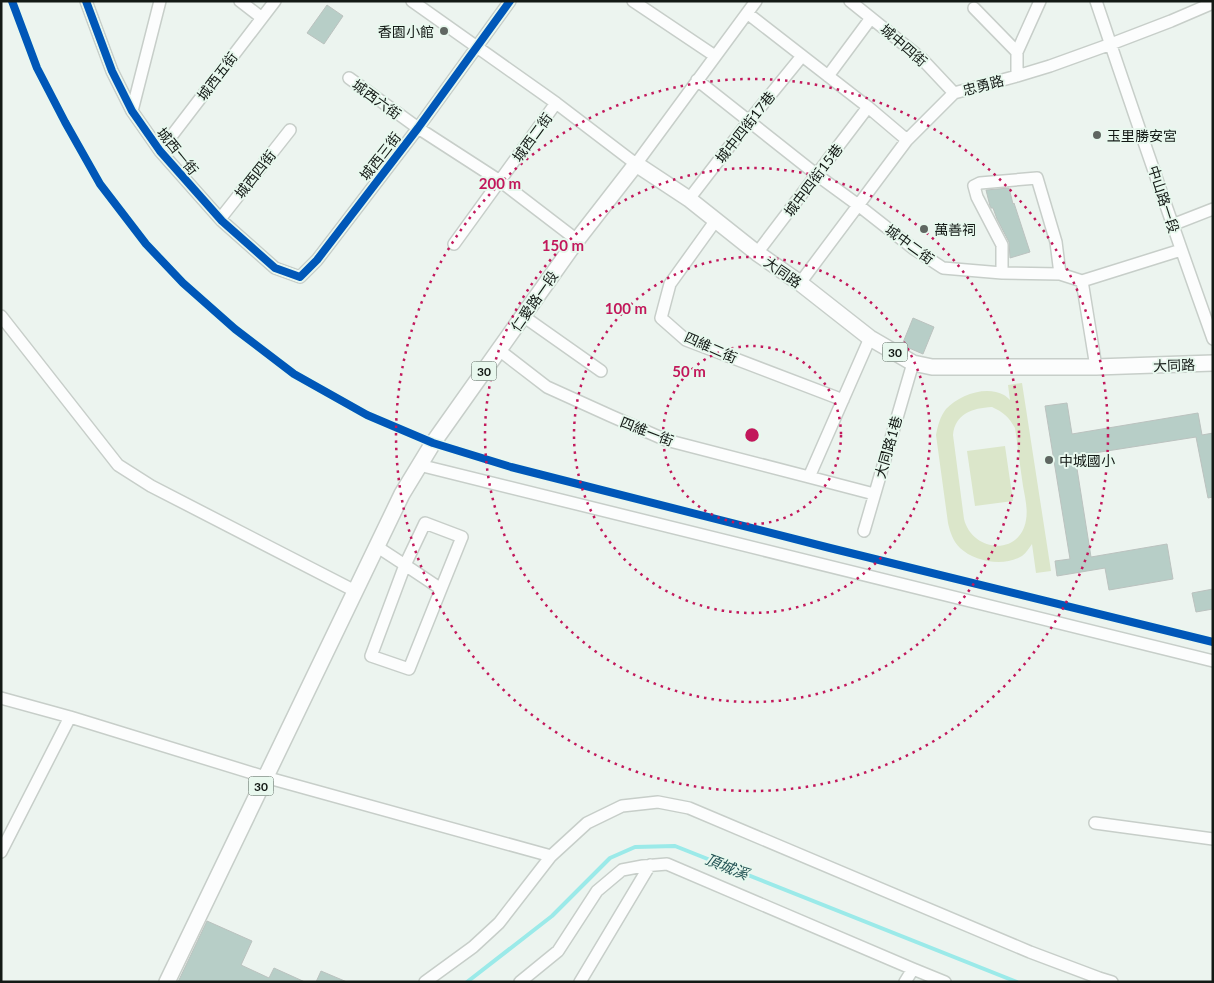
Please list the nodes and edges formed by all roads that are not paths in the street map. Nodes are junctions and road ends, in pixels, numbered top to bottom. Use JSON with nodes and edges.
{"nodes":[{"id":1,"x":86,"y":1,"type":"edge"},
{"id":2,"x":160,"y":1,"type":"edge"},
{"id":3,"x":240,"y":1,"type":"edge"},
{"id":4,"x":275,"y":1,"type":"edge"},
{"id":5,"x":412,"y":1,"type":"edge"},
{"id":6,"x":510,"y":1,"type":"edge"},
{"id":7,"x":633,"y":1,"type":"edge"},
{"id":8,"x":756,"y":1,"type":"edge"},
{"id":9,"x":850,"y":1,"type":"edge"},
{"id":10,"x":1040,"y":1,"type":"edge"},
{"id":11,"x":1096,"y":1,"type":"edge"},
{"id":12,"x":1213,"y":3,"type":"edge"},
{"id":13,"x":974,"y":8,"type":"dead end"},
{"id":14,"x":747,"y":13,"type":"junction"},
{"id":15,"x":262,"y":18,"type":"junction"},
{"id":16,"x":871,"y":18,"type":"junction"},
{"id":17,"x":1111,"y":44,"type":"junction"},
{"id":18,"x":477,"y":48,"type":"junction"},
{"id":19,"x":1017,"y":52,"type":"junction"},
{"id":20,"x":716,"y":56,"type":"junction"},
{"id":21,"x":802,"y":56,"type":"junction"},
{"id":22,"x":828,"y":76,"type":"junction"},
{"id":23,"x":1017,"y":76,"type":"junction"},
{"id":24,"x":349,"y":78,"type":"dead end"},
{"id":25,"x":697,"y":80,"type":"junction"},
{"id":26,"x":954,"y":93,"type":"junction"},
{"id":27,"x":556,"y":103,"type":"junction"},
{"id":28,"x":868,"y":107,"type":"junction"},
{"id":29,"x":132,"y":111,"type":"junction"},
{"id":30,"x":749,"y":121,"type":"junction"},
{"id":31,"x":418,"y":128,"type":"junction"},
{"id":32,"x":290,"y":130,"type":"dead end"},
{"id":33,"x":907,"y":140,"type":"junction"},
{"id":34,"x":160,"y":151,"type":"junction"},
{"id":35,"x":636,"y":164,"type":"junction"},
{"id":36,"x":817,"y":175,"type":"junction"},
{"id":37,"x":500,"y":181,"type":"junction"},
{"id":38,"x":689,"y":199,"type":"junction"},
{"id":39,"x":858,"y":204,"type":"junction"},
{"id":40,"x":1213,"y":209,"type":"edge"},
{"id":41,"x":220,"y":218,"type":"junction"},
{"id":42,"x":716,"y":220,"type":"junction"},
{"id":43,"x":1172,"y":225,"type":"junction"},
{"id":44,"x":577,"y":240,"type":"junction"},
{"id":45,"x":454,"y":244,"type":"dead end"},
{"id":46,"x":1181,"y":250,"type":"junction"},
{"id":47,"x":757,"y":253,"type":"junction"},
{"id":48,"x":1002,"y":273,"type":"junction"},
{"id":49,"x":1060,"y":274,"type":"junction"},
{"id":50,"x":300,"y":277,"type":"joint"},
{"id":51,"x":1082,"y":281,"type":"junction"},
{"id":52,"x":800,"y":283,"type":"junction"},
{"id":53,"x":1,"y":316,"type":"edge"},
{"id":54,"x":522,"y":316,"type":"junction"},
{"id":55,"x":870,"y":338,"type":"junction"},
{"id":56,"x":1213,"y":339,"type":"edge"},
{"id":57,"x":499,"y":350,"type":"junction"},
{"id":58,"x":913,"y":363,"type":"junction"},
{"id":59,"x":1213,"y":363,"type":"edge"},
{"id":60,"x":1096,"y":367,"type":"junction"},
{"id":61,"x":600,"y":371,"type":"dead end"},
{"id":62,"x":843,"y":400,"type":"junction"},
{"id":63,"x":419,"y":465,"type":"junction"},
{"id":64,"x":809,"y":477,"type":"junction"},
{"id":65,"x":874,"y":494,"type":"junction"},
{"id":66,"x":864,"y":531,"type":"dead end"},
{"id":67,"x":376,"y":546,"type":"junction"},
{"id":68,"x":405,"y":565,"type":"junction"},
{"id":69,"x":440,"y":589,"type":"junction"},
{"id":70,"x":355,"y":591,"type":"junction"},
{"id":71,"x":1213,"y":661,"type":"edge"},
{"id":72,"x":1,"y":698,"type":"edge"},
{"id":73,"x":70,"y":717,"type":"junction"},
{"id":74,"x":265,"y":777,"type":"junction"},
{"id":75,"x":1095,"y":823,"type":"dead end"},
{"id":76,"x":1213,"y":839,"type":"edge"},
{"id":77,"x":1,"y":852,"type":"edge"},
{"id":78,"x":552,"y":856,"type":"junction"},
{"id":79,"x":650,"y":865,"type":"junction"},
{"id":80,"x":913,"y":969,"type":"junction"},
{"id":81,"x":167,"y":982,"type":"edge"},
{"id":82,"x":425,"y":982,"type":"edge"},
{"id":83,"x":520,"y":982,"type":"edge"},
{"id":84,"x":580,"y":982,"type":"edge"},
{"id":85,"x":905,"y":982,"type":"edge"},
{"id":86,"x":945,"y":982,"type":"edge"},
{"id":87,"x":1112,"y":982,"type":"edge"}],
"edges":[{"from":1,"to":29,"type":"street","name":"城西一街"},
{"from":2,"to":29,"type":"street"},
{"from":3,"to":15,"type":"street"},
{"from":4,"to":15,"type":"street","name":"城西五街"},
{"from":5,"to":18,"type":"street","name":"大同路"},
{"from":6,"to":18,"type":"street","name":"城西三街"},
{"from":7,"to":20,"type":"street"},
{"from":8,"to":14,"type":"street","name":"仁愛路一段"},
{"from":9,"to":16,"type":"street","name":"城中四街"},
{"from":10,"to":19,"type":"street"},
{"from":11,"to":17,"type":"street","name":"中山路一段"},
{"from":12,"to":17,"type":"street","name":"忠勇路"},
{"from":13,"to":19,"type":"street"},
{"from":14,"to":20,"type":"street","name":"仁愛路一段"},
{"from":14,"to":21,"type":"street"},
{"from":15,"to":34,"type":"street","name":"城西五街"},
{"from":16,"to":22,"type":"street"},
{"from":16,"to":26,"type":"street","name":"城中四街"},
{"from":17,"to":23,"type":"street","name":"忠勇路"},
{"from":17,"to":43,"type":"street","name":"中山路一段"},
{"from":18,"to":27,"type":"street","name":"大同路"},
{"from":18,"to":31,"type":"street","name":"城西三街"},
{"from":19,"to":23,"type":"street"},
{"from":20,"to":25,"type":"street","name":"仁愛路一段"},
{"from":21,"to":22,"type":"street"},
{"from":21,"to":30,"type":"street","name":"城中四街17巷"},
{"from":22,"to":28,"type":"street"},
{"from":23,"to":26,"type":"street","name":"忠勇路"},
{"from":24,"to":31,"type":"street","name":"城西六街"},
{"from":25,"to":30,"type":"street","name":"城中二街"},
{"from":25,"to":35,"type":"street","name":"仁愛路一段"},
{"from":26,"to":33,"type":"street","name":"忠勇路"},
{"from":27,"to":35,"type":"street","name":"大同路"},
{"from":27,"to":37,"type":"street","name":"城西二街"},
{"from":28,"to":33,"type":"street"},
{"from":28,"to":36,"type":"street","name":"城中四街15巷"},
{"from":29,"to":34,"type":"street","name":"城西一街"},
{"from":30,"to":36,"type":"street","name":"城中二街"},
{"from":30,"to":38,"type":"street","name":"城中四街17巷"},
{"from":31,"to":37,"type":"street","name":"城西六街"},
{"from":31,"to":50,"type":"street","name":"城西三街"},
{"from":32,"to":41,"type":"street","name":"城西四街"},
{"from":33,"to":39,"type":"street","name":"忠勇路"},
{"from":34,"to":41,"type":"street","name":"城西一街"},
{"from":35,"to":38,"type":"main road","name":"大同路","number":"30"},
{"from":35,"to":44,"type":"main road","name":"仁愛路一段","number":"30"},
{"from":36,"to":39,"type":"street","name":"城中二街"},
{"from":36,"to":47,"type":"street","name":"城中四街15巷"},
{"from":37,"to":44,"type":"street","name":"城西六街"},
{"from":37,"to":45,"type":"street","name":"城西二街"},
{"from":38,"to":42,"type":"main road","name":"大同路","number":"30"},
{"from":39,"to":48,"type":"street","name":"城中二街"},
{"from":39,"to":52,"type":"street","name":"忠勇路"},
{"from":40,"to":43,"type":"street"},
{"from":41,"to":50,"type":"street","name":"城西一街"},
{"from":42,"to":47,"type":"main road","name":"大同路","number":"30"},
{"from":42,"to":62,"type":"street","name":"四維二街"},
{"from":43,"to":46,"type":"street","name":"中山路一段"},
{"from":44,"to":54,"type":"main road","name":"仁愛路一段","number":"30"},
{"from":46,"to":51,"type":"street"},
{"from":46,"to":56,"type":"street","name":"中山路一段"},
{"from":47,"to":52,"type":"main road","name":"大同路","number":"30"},
{"from":48,"to":49,"type":"street","name":"城中二街"},
{"from":48,"to":49,"type":"street"},
{"from":49,"to":51,"type":"street","name":"城中二街"},
{"from":51,"to":60,"type":"street"},
{"from":52,"to":55,"type":"main road","name":"大同路","number":"30"},
{"from":53,"to":70,"type":"street"},
{"from":54,"to":57,"type":"main road","name":"仁愛路一段","number":"30"},
{"from":54,"to":61,"type":"street"},
{"from":55,"to":58,"type":"main road","name":"大同路","number":"30"},
{"from":55,"to":62,"type":"street"},
{"from":57,"to":63,"type":"main road","name":"仁愛路一段","number":"30"},
{"from":57,"to":64,"type":"street","name":"四維一街"},
{"from":58,"to":60,"type":"main road","name":"大同路","number":"30"},
{"from":58,"to":65,"type":"street","name":"大同路1巷"},
{"from":59,"to":60,"type":"main road","name":"大同路","number":"30"},
{"from":62,"to":64,"type":"street"},
{"from":63,"to":67,"type":"main road","name":"仁愛路一段","number":"30"},
{"from":63,"to":71,"type":"street"},
{"from":64,"to":65,"type":"street","name":"四維一街"},
{"from":65,"to":66,"type":"street","name":"大同路1巷"},
{"from":67,"to":68,"type":"street"},
{"from":67,"to":70,"type":"main road","name":"仁愛路一段","number":"30"},
{"from":68,"to":69,"type":"street"},
{"from":68,"to":69,"type":"street"},
{"from":68,"to":69,"type":"street"},
{"from":70,"to":74,"type":"main road","number":"30"},
{"from":72,"to":73,"type":"street"},
{"from":73,"to":74,"type":"street"},
{"from":73,"to":77,"type":"street"},
{"from":74,"to":78,"type":"street"},
{"from":74,"to":81,"type":"main road","number":"30"},
{"from":75,"to":76,"type":"street"},
{"from":78,"to":82,"type":"street"},
{"from":78,"to":87,"type":"street"},
{"from":79,"to":80,"type":"street"},
{"from":79,"to":83,"type":"street"},
{"from":79,"to":84,"type":"street"},
{"from":80,"to":85,"type":"street"},
{"from":80,"to":86,"type":"street"}]}
